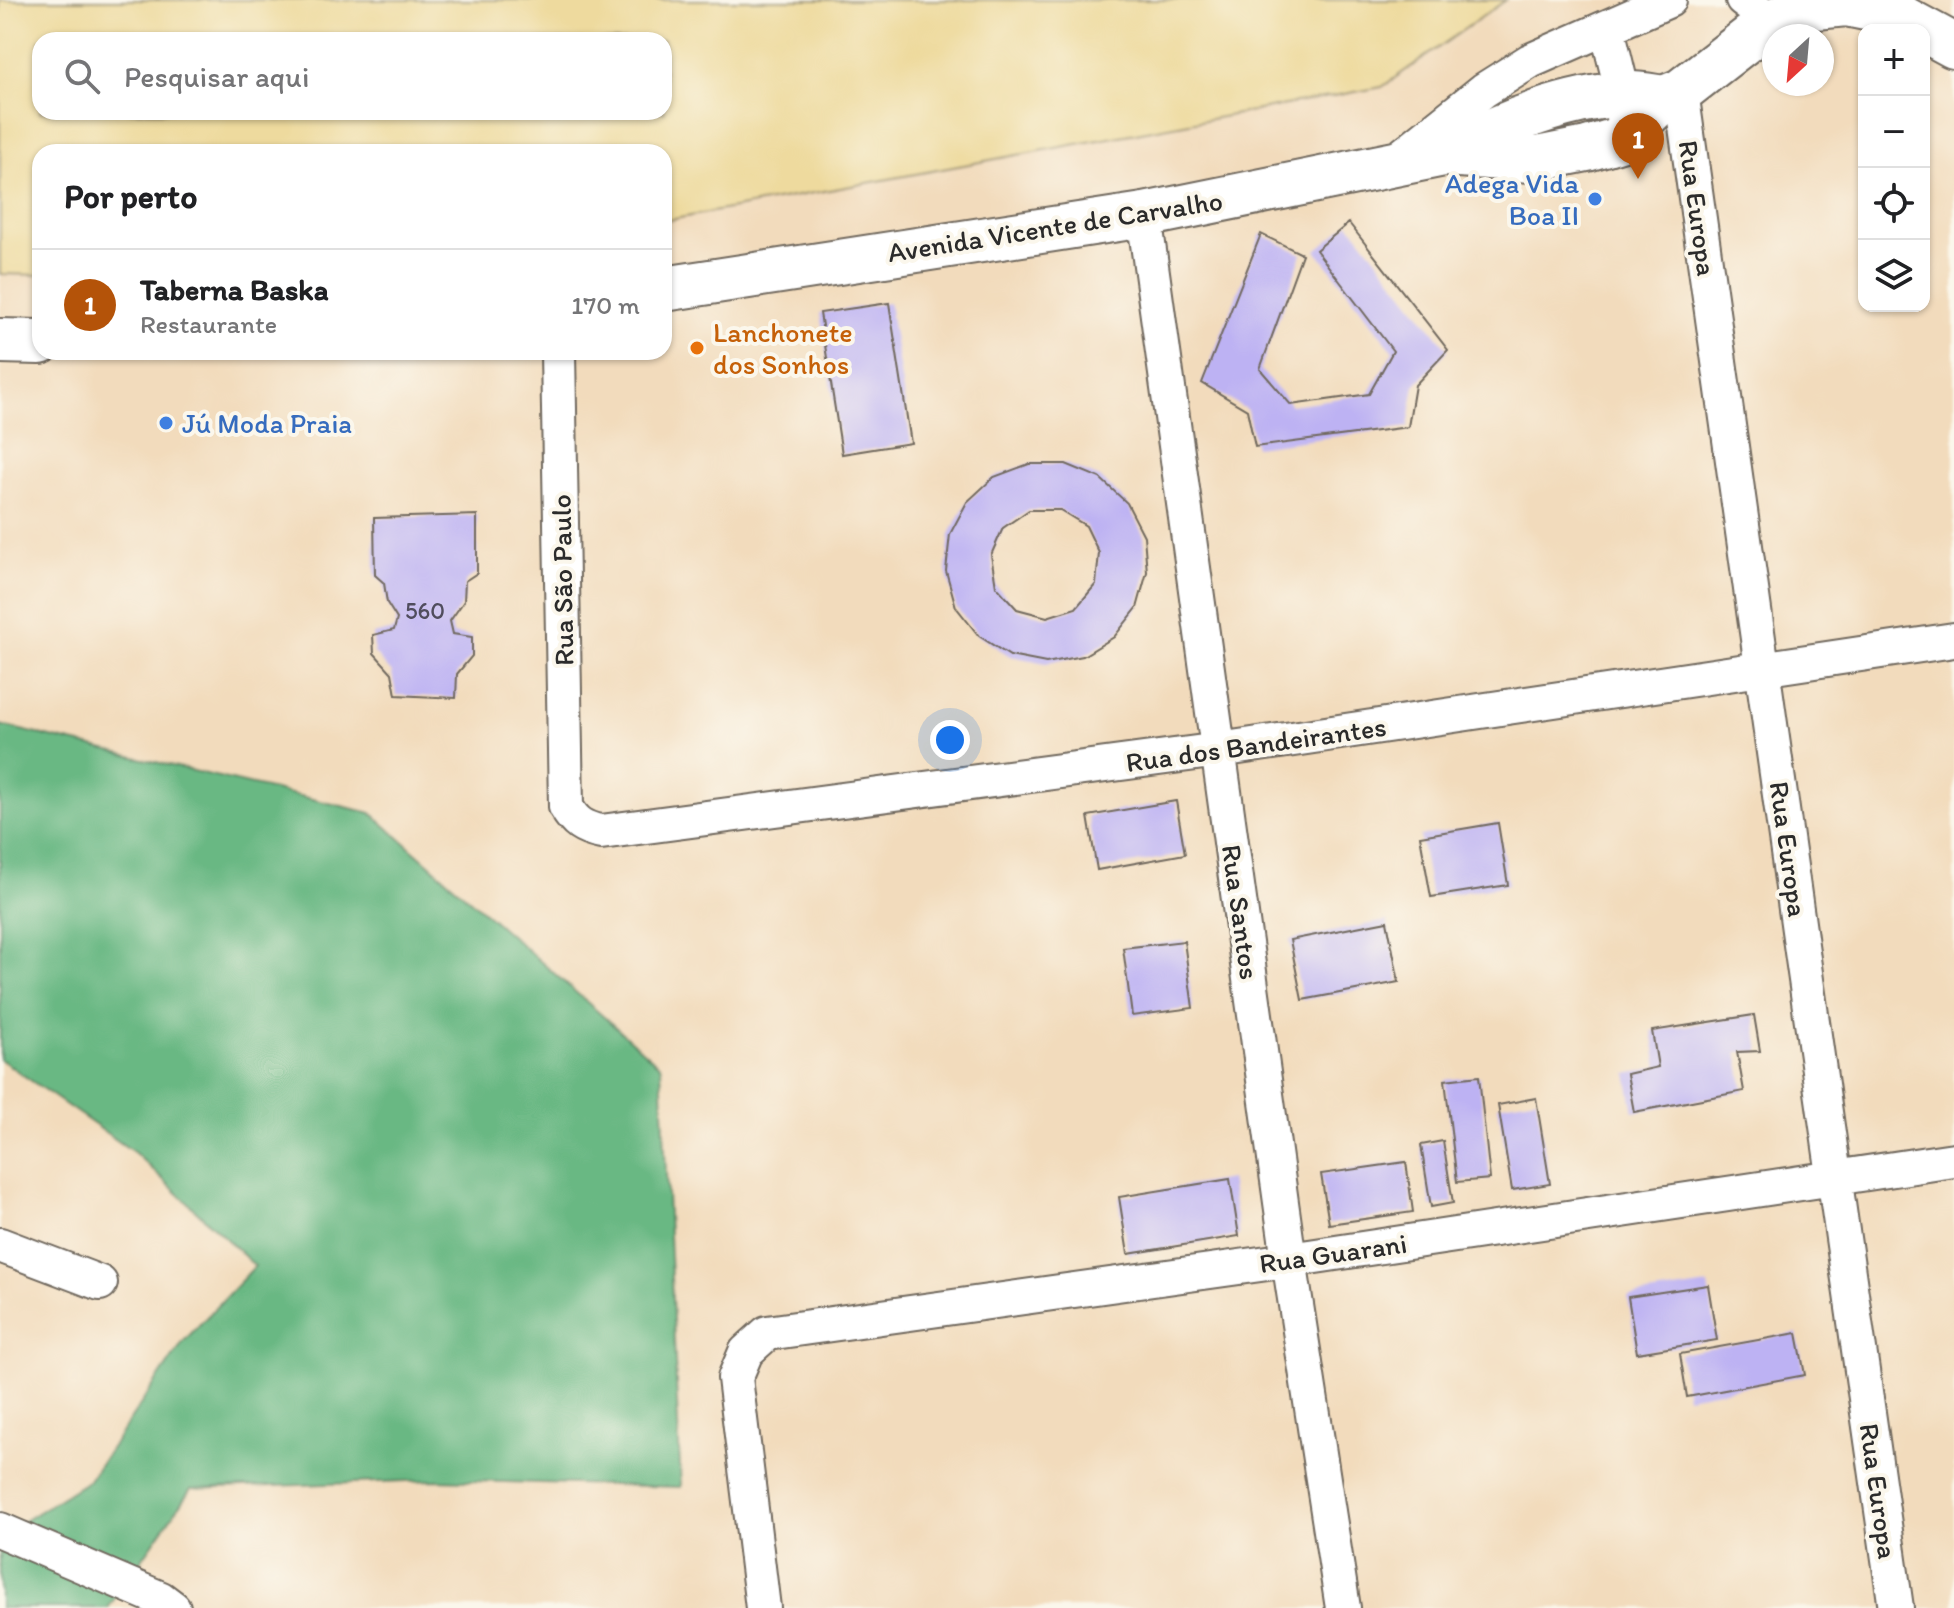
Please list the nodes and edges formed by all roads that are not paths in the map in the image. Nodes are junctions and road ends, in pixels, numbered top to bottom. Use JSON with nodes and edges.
{"nodes":[{"id":1,"x":1669,"y":0,"type":"edge"},
{"id":2,"x":1757,"y":11,"type":"edge"},
{"id":3,"x":1607,"y":28,"type":"junction"},
{"id":4,"x":1954,"y":46,"type":"edge"},
{"id":5,"x":1656,"y":94,"type":"junction"},
{"id":6,"x":1444,"y":154,"type":"junction"},
{"id":7,"x":1390,"y":165,"type":"junction"},
{"id":8,"x":1144,"y":215,"type":"junction"},
{"id":9,"x":672,"y":288,"type":"edge"},
{"id":10,"x":0,"y":341,"type":"edge"},
{"id":11,"x":32,"y":342,"type":"edge"},
{"id":12,"x":558,"y":360,"type":"edge"},
{"id":13,"x":1954,"y":640,"type":"edge"},
{"id":14,"x":1765,"y":669,"type":"junction"},
{"id":15,"x":1219,"y":750,"type":"junction"},
{"id":16,"x":566,"y":807,"type":"joint"},
{"id":17,"x":1954,"y":1160,"type":"edge"},
{"id":18,"x":1832,"y":1177,"type":"junction"},
{"id":19,"x":0,"y":1245,"type":"edge"},
{"id":20,"x":1289,"y":1260,"type":"junction"},
{"id":21,"x":100,"y":1283,"type":"dead end"},
{"id":22,"x":0,"y":1530,"type":"edge"},
{"id":23,"x":173,"y":1608,"type":"edge"},
{"id":24,"x":763,"y":1608,"type":"edge"},
{"id":25,"x":1343,"y":1608,"type":"edge"},
{"id":26,"x":1896,"y":1608,"type":"edge"}],
"edges":[{"from":1,"to":3,"type":"street"},
{"from":2,"to":4,"type":"main road"},
{"from":2,"to":5,"type":"main road"},
{"from":3,"to":5,"type":"street","name":"Rua Europa"},
{"from":3,"to":7,"type":"street"},
{"from":5,"to":6,"type":"main road","name":"Avenida Vicente de Carvalho"},
{"from":5,"to":6,"type":"main road","name":"Avenida Vicente de Carvalho"},
{"from":5,"to":14,"type":"street","name":"Rua Europa"},
{"from":6,"to":7,"type":"main road","name":"Avenida Vicente de Carvalho"},
{"from":7,"to":8,"type":"main road","name":"Avenida Vicente de Carvalho"},
{"from":8,"to":9,"type":"main road","name":"Avenida Vicente de Carvalho"},
{"from":8,"to":15,"type":"street","name":"Rua Santos"},
{"from":10,"to":11,"type":"main road"},
{"from":12,"to":16,"type":"street","name":"Rua São Paulo"},
{"from":13,"to":14,"type":"street","name":"Rua dos Bandeirantes"},
{"from":14,"to":15,"type":"street","name":"Rua dos Bandeirantes"},
{"from":14,"to":18,"type":"street","name":"Rua Europa"},
{"from":15,"to":16,"type":"street","name":"Rua dos Bandeirantes"},
{"from":15,"to":20,"type":"street","name":"Rua Santos"},
{"from":17,"to":18,"type":"street","name":"Rua Guarani"},
{"from":18,"to":20,"type":"street","name":"Rua Guarani"},
{"from":18,"to":26,"type":"street","name":"Rua Europa"},
{"from":19,"to":21,"type":"street"},
{"from":20,"to":24,"type":"street","name":"Rua Guarani"},
{"from":20,"to":25,"type":"street","name":"Rua Santos"},
{"from":22,"to":23,"type":"street"}]}
